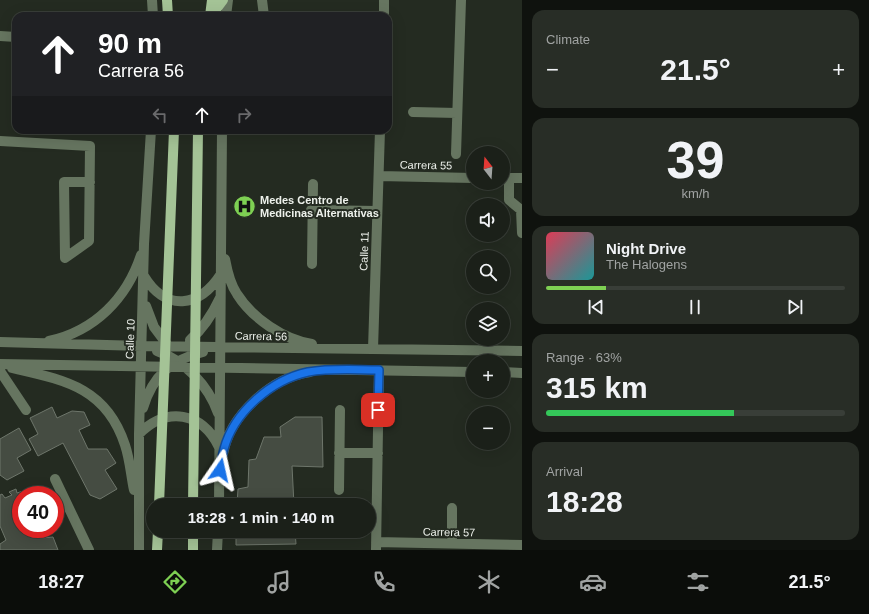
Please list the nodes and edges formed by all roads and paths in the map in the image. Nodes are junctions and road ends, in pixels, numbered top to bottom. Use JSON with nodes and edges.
{"nodes":[{"id":1,"x":152,"y":0,"type":"edge"},
{"id":2,"x":167,"y":0,"type":"edge"},
{"id":3,"x":212,"y":0,"type":"edge"},
{"id":4,"x":223,"y":0,"type":"edge"},
{"id":5,"x":228,"y":0,"type":"edge"},
{"id":6,"x":262,"y":0,"type":"edge"},
{"id":7,"x":384,"y":0,"type":"edge"},
{"id":8,"x":461,"y":0,"type":"edge"},
{"id":9,"x":153,"y":12,"type":"edge"},
{"id":10,"x":168,"y":12,"type":"edge"},
{"id":11,"x":210,"y":12,"type":"edge"},
{"id":12,"x":213,"y":12,"type":"edge"},
{"id":13,"x":226,"y":12,"type":"edge"},
{"id":14,"x":264,"y":12,"type":"edge"},
{"id":15,"x":384,"y":12,"type":"edge"},
{"id":16,"x":0,"y":36,"type":"edge"},
{"id":17,"x":12,"y":37,"type":"edge"},
{"id":18,"x":413,"y":112,"type":"dead end"},
{"id":19,"x":457,"y":113,"type":"junction"},
{"id":20,"x":151,"y":134,"type":"edge"},
{"id":21,"x":174,"y":134,"type":"edge"},
{"id":22,"x":198,"y":134,"type":"edge"},
{"id":23,"x":222,"y":134,"type":"edge"},
{"id":24,"x":380,"y":134,"type":"edge"},
{"id":25,"x":0,"y":141,"type":"edge"},
{"id":26,"x":456,"y":154,"type":"dead end"},
{"id":27,"x":379,"y":176,"type":"junction"},
{"id":28,"x":466,"y":178,"type":"edge"},
{"id":29,"x":510,"y":178,"type":"edge"},
{"id":30,"x":522,"y":178,"type":"edge"},
{"id":31,"x":90,"y":182,"type":"junction"},
{"id":32,"x":313,"y":184,"type":"dead end"},
{"id":33,"x":508,"y":190,"type":"edge"},
{"id":34,"x":311,"y":210,"type":"junction"},
{"id":35,"x":377,"y":211,"type":"junction"},
{"id":36,"x":522,"y":232,"type":"edge"},
{"id":37,"x":144,"y":244,"type":"junction"},
{"id":38,"x":222,"y":245,"type":"junction"},
{"id":39,"x":312,"y":264,"type":"dead end"},
{"id":40,"x":221,"y":274,"type":"junction"},
{"id":41,"x":144,"y":276,"type":"junction"},
{"id":42,"x":144,"y":295,"type":"junction"},
{"id":43,"x":221,"y":295,"type":"junction"},
{"id":44,"x":0,"y":342,"type":"edge"},
{"id":45,"x":32,"y":344,"type":"junction"},
{"id":46,"x":142,"y":346,"type":"junction"},
{"id":47,"x":221,"y":347,"type":"junction"},
{"id":48,"x":346,"y":349,"type":"junction"},
{"id":49,"x":373,"y":349,"type":"junction"},
{"id":50,"x":522,"y":351,"type":"edge"},
{"id":51,"x":178,"y":355,"type":"junction"},
{"id":52,"x":0,"y":364,"type":"edge"},
{"id":53,"x":141,"y":365,"type":"junction"},
{"id":54,"x":167,"y":366,"type":"junction"},
{"id":55,"x":220,"y":368,"type":"junction"},
{"id":56,"x":330,"y":369,"type":"junction"},
{"id":57,"x":379,"y":370,"type":"junction"},
{"id":58,"x":0,"y":371,"type":"edge"},
{"id":59,"x":466,"y":372,"type":"edge"},
{"id":60,"x":510,"y":372,"type":"edge"},
{"id":61,"x":522,"y":373,"type":"edge"},
{"id":62,"x":26,"y":410,"type":"dead end"},
{"id":63,"x":340,"y":410,"type":"dead end"},
{"id":64,"x":140,"y":417,"type":"junction"},
{"id":65,"x":220,"y":419,"type":"junction"},
{"id":66,"x":139,"y":434,"type":"junction"},
{"id":67,"x":219,"y":447,"type":"junction"},
{"id":68,"x":339,"y":453,"type":"junction"},
{"id":69,"x":378,"y":453,"type":"junction"},
{"id":70,"x":220,"y":470,"type":"junction"},
{"id":71,"x":55,"y":479,"type":"dead end"},
{"id":72,"x":339,"y":490,"type":"dead end"},
{"id":73,"x":159,"y":498,"type":"edge"},
{"id":74,"x":193,"y":498,"type":"edge"},
{"id":75,"x":219,"y":498,"type":"edge"},
{"id":76,"x":452,"y":508,"type":"dead end"},
{"id":77,"x":138,"y":511,"type":"junction"},
{"id":78,"x":158,"y":538,"type":"edge"},
{"id":79,"x":193,"y":538,"type":"edge"},
{"id":80,"x":218,"y":538,"type":"edge"},
{"id":81,"x":452,"y":544,"type":"junction"},
{"id":82,"x":522,"y":545,"type":"edge"},
{"id":83,"x":376,"y":546,"type":"edge"},
{"id":84,"x":506,"y":548,"type":"edge"},
{"id":85,"x":89,"y":550,"type":"edge"},
{"id":86,"x":139,"y":550,"type":"edge"},
{"id":87,"x":157,"y":550,"type":"edge"},
{"id":88,"x":193,"y":550,"type":"edge"},
{"id":89,"x":217,"y":550,"type":"edge"}],
"edges":[{"from":1,"to":9,"type":"street"},
{"from":2,"to":10,"type":"main road"},
{"from":3,"to":11,"type":"main road"},
{"from":4,"to":12,"type":"main road"},
{"from":5,"to":13,"type":"street"},
{"from":6,"to":14,"type":"street"},
{"from":7,"to":15,"type":"street"},
{"from":8,"to":19,"type":"street"},
{"from":16,"to":17,"type":"street"},
{"from":18,"to":19,"type":"street"},
{"from":19,"to":26,"type":"street"},
{"from":20,"to":37,"type":"street","name":"Calle 10"},
{"from":21,"to":73,"type":"main road","bridge":true},
{"from":22,"to":74,"type":"main road","bridge":true},
{"from":23,"to":38,"type":"street"},
{"from":24,"to":27,"type":"street","name":"Calle 11"},
{"from":25,"to":31,"type":"street"},
{"from":27,"to":28,"type":"street","name":"Carrera 55"},
{"from":27,"to":35,"type":"street","name":"Calle 11"},
{"from":29,"to":30,"type":"street"},
{"from":31,"to":31,"type":"street"},
{"from":32,"to":34,"type":"street"},
{"from":33,"to":36,"type":"street"},
{"from":34,"to":35,"type":"street"},
{"from":34,"to":39,"type":"street"},
{"from":35,"to":49,"type":"street","name":"Calle 11"},
{"from":37,"to":41,"type":"street","name":"Calle 10"},
{"from":37,"to":45,"type":"street"},
{"from":38,"to":40,"type":"street"},
{"from":38,"to":48,"type":"street"},
{"from":40,"to":41,"type":"street"},
{"from":40,"to":43,"type":"street"},
{"from":41,"to":42,"type":"street","name":"Calle 10"},
{"from":42,"to":46,"type":"street","name":"Calle 10"},
{"from":42,"to":51,"type":"street"},
{"from":43,"to":47,"type":"street"},
{"from":43,"to":51,"type":"street"},
{"from":44,"to":45,"type":"street","name":"Carrera 56"},
{"from":45,"to":46,"type":"street","name":"Carrera 56"},
{"from":46,"to":51,"type":"street","name":"Carrera 56"},
{"from":46,"to":53,"type":"street","name":"Calle 10"},
{"from":47,"to":48,"type":"street","name":"Carrera 56"},
{"from":47,"to":51,"type":"street","name":"Carrera 56"},
{"from":47,"to":55,"type":"street"},
{"from":48,"to":49,"type":"street","name":"Carrera 56"},
{"from":49,"to":50,"type":"street","name":"Carrera 56"},
{"from":51,"to":53,"type":"street"},
{"from":51,"to":54,"type":"street","name":"Carrera 56"},
{"from":51,"to":55,"type":"street","name":"Carrera 56"},
{"from":51,"to":65,"type":"street"},
{"from":52,"to":53,"type":"street","name":"Carrera 56"},
{"from":52,"to":77,"type":"street"},
{"from":53,"to":54,"type":"street","name":"Carrera 56"},
{"from":53,"to":64,"type":"street","name":"Calle 10"},
{"from":54,"to":64,"type":"street"},
{"from":55,"to":56,"type":"street","name":"Carrera 56"},
{"from":55,"to":65,"type":"street"},
{"from":56,"to":57,"type":"street","name":"Carrera 56"},
{"from":56,"to":70,"type":"street"},
{"from":57,"to":59,"type":"street","name":"Carrera 56"},
{"from":57,"to":69,"type":"street"},
{"from":58,"to":62,"type":"street"},
{"from":60,"to":61,"type":"street"},
{"from":63,"to":68,"type":"street"},
{"from":64,"to":66,"type":"street","name":"Calle 10"},
{"from":65,"to":67,"type":"street"},
{"from":66,"to":67,"type":"street"},
{"from":66,"to":77,"type":"street","name":"Calle 10"},
{"from":67,"to":70,"type":"street"},
{"from":68,"to":69,"type":"street"},
{"from":68,"to":72,"type":"street"},
{"from":69,"to":83,"type":"street"},
{"from":70,"to":75,"type":"street"},
{"from":71,"to":85,"type":"street"},
{"from":76,"to":81,"type":"street"},
{"from":77,"to":86,"type":"street","name":"Calle 10"},
{"from":78,"to":87,"type":"main road"},
{"from":79,"to":88,"type":"main road"},
{"from":80,"to":89,"type":"street"},
{"from":81,"to":83,"type":"street","name":"Carrera 57"},
{"from":81,"to":84,"type":"street","name":"Carrera 57"},
{"from":82,"to":84,"type":"street","name":"Carrera 57"}]}
